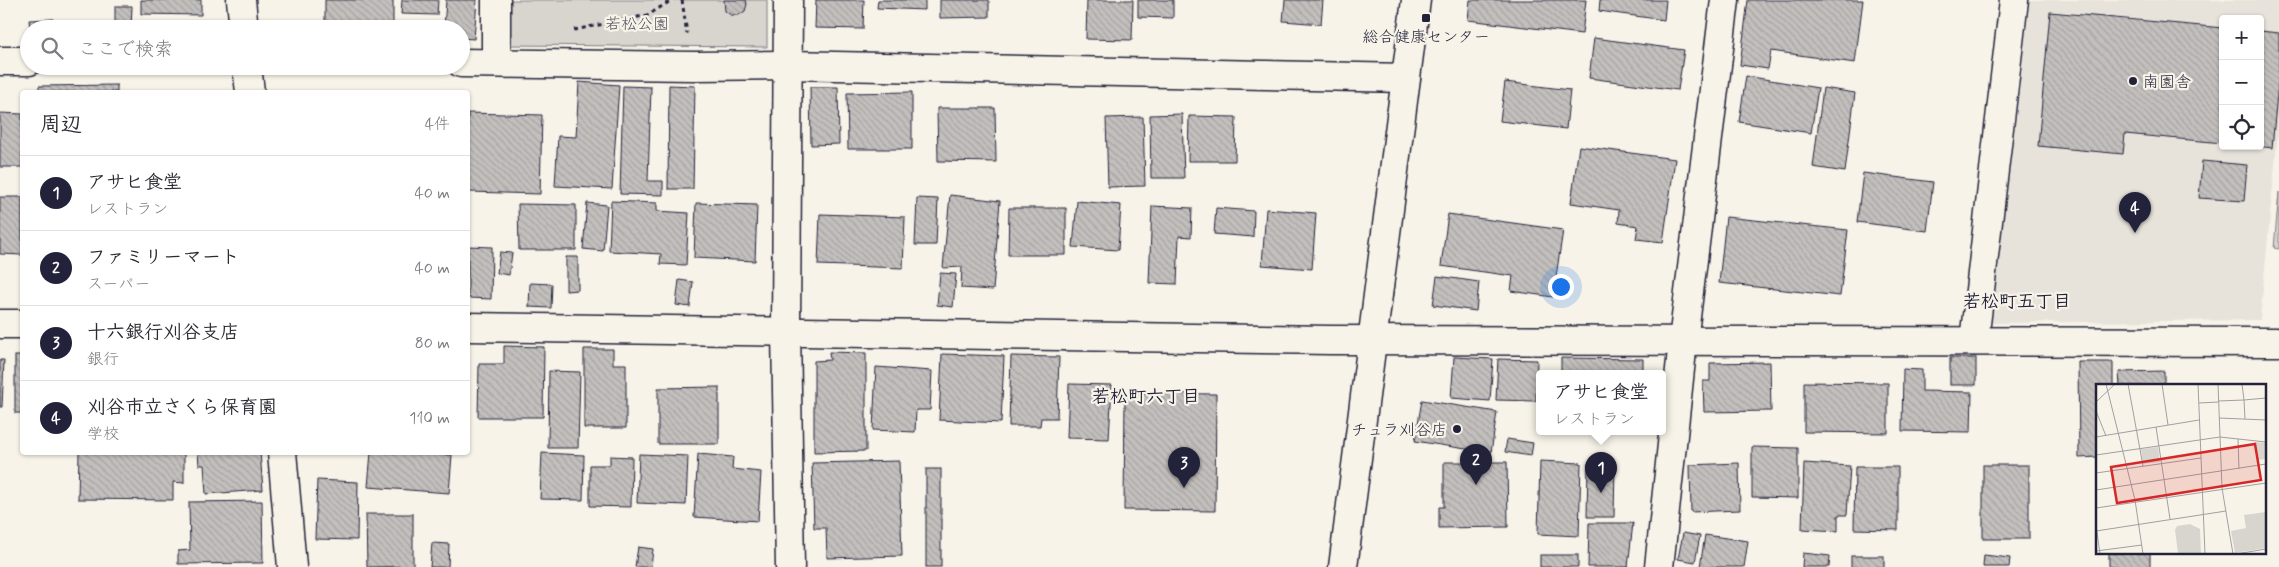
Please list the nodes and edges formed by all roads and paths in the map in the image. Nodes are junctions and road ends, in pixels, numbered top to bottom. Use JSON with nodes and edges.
{"nodes":[{"id":1,"x":241,"y":0,"type":"edge"},
{"id":2,"x":496,"y":0,"type":"edge"},
{"id":3,"x":672,"y":0,"type":"edge"},
{"id":4,"x":788,"y":0,"type":"edge"},
{"id":5,"x":1416,"y":0,"type":"edge"},
{"id":6,"x":1724,"y":0,"type":"edge"},
{"id":7,"x":2014,"y":0,"type":"edge"},
{"id":8,"x":243,"y":20,"type":"edge"},
{"id":9,"x":573,"y":30,"type":"dead end"},
{"id":10,"x":0,"y":61,"type":"edge"},
{"id":11,"x":20,"y":61,"type":"edge"},
{"id":12,"x":470,"y":63,"type":"edge"},
{"id":13,"x":496,"y":63,"type":"junction"},
{"id":14,"x":788,"y":66,"type":"junction"},
{"id":15,"x":248,"y":75,"type":"edge"},
{"id":16,"x":1406,"y":78,"type":"junction"},
{"id":17,"x":250,"y":90,"type":"edge"},
{"id":18,"x":0,"y":324,"type":"edge"},
{"id":19,"x":20,"y":324,"type":"edge"},
{"id":20,"x":470,"y":327,"type":"edge"},
{"id":21,"x":786,"y":331,"type":"junction"},
{"id":22,"x":1372,"y":340,"type":"junction"},
{"id":23,"x":1683,"y":341,"type":"junction"},
{"id":24,"x":1974,"y":341,"type":"junction"},
{"id":25,"x":2279,"y":342,"type":"edge"},
{"id":26,"x":282,"y":455,"type":"edge"},
{"id":27,"x":292,"y":567,"type":"edge"},
{"id":28,"x":790,"y":567,"type":"edge"},
{"id":29,"x":1343,"y":567,"type":"edge"},
{"id":30,"x":1659,"y":567,"type":"edge"}],
"edges":[{"from":1,"to":8,"type":"street"},
{"from":2,"to":13,"type":"street"},
{"from":3,"to":9,"type":"path"},
{"from":4,"to":14,"type":"street"},
{"from":5,"to":16,"type":"street"},
{"from":6,"to":23,"type":"street"},
{"from":7,"to":24,"type":"street"},
{"from":10,"to":11,"type":"street"},
{"from":12,"to":13,"type":"street"},
{"from":13,"to":14,"type":"street"},
{"from":14,"to":16,"type":"street"},
{"from":14,"to":21,"type":"street"},
{"from":15,"to":17,"type":"street"},
{"from":16,"to":22,"type":"street"},
{"from":18,"to":19,"type":"street"},
{"from":20,"to":21,"type":"street"},
{"from":21,"to":22,"type":"street"},
{"from":21,"to":28,"type":"street"},
{"from":22,"to":23,"type":"street"},
{"from":22,"to":29,"type":"street"},
{"from":23,"to":24,"type":"street"},
{"from":23,"to":30,"type":"street"},
{"from":24,"to":25,"type":"street"},
{"from":26,"to":27,"type":"street"}]}
